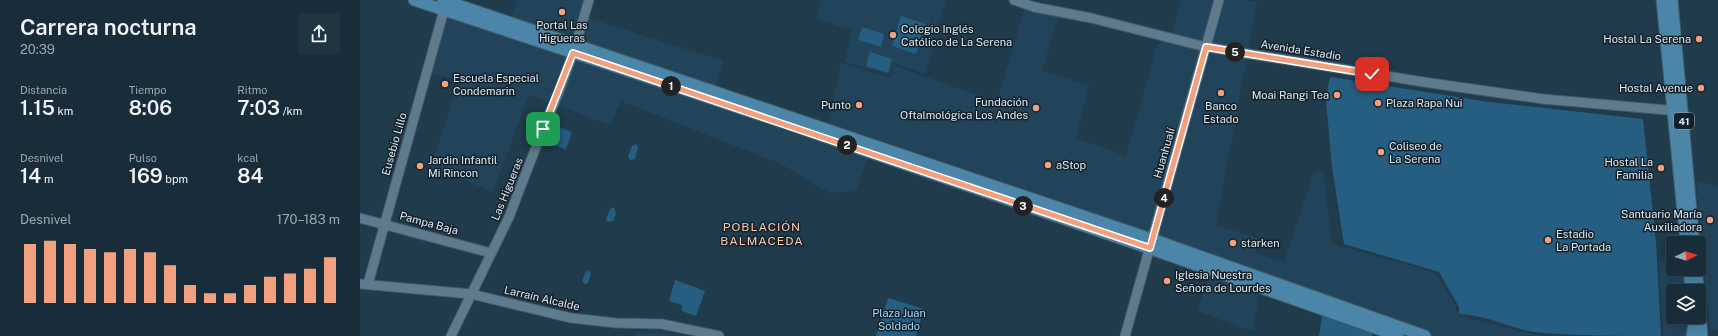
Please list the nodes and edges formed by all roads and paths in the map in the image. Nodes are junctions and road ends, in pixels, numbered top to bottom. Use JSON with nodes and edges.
{"nodes":[{"id":1,"x":414,"y":0,"type":"edge"},
{"id":2,"x":589,"y":0,"type":"edge"},
{"id":3,"x":1014,"y":0,"type":"edge"},
{"id":4,"x":1219,"y":0,"type":"edge"},
{"id":5,"x":1662,"y":0,"type":"edge"},
{"id":6,"x":1672,"y":0,"type":"edge"},
{"id":7,"x":444,"y":5,"type":"edge"},
{"id":8,"x":1206,"y":47,"type":"junction"},
{"id":9,"x":574,"y":49,"type":"junction"},
{"id":10,"x":1678,"y":111,"type":"junction"},
{"id":11,"x":360,"y":218,"type":"edge"},
{"id":12,"x":384,"y":224,"type":"junction"},
{"id":13,"x":1686,"y":236,"type":"edge"},
{"id":14,"x":1693,"y":236,"type":"edge"},
{"id":15,"x":1151,"y":244,"type":"junction"},
{"id":16,"x":491,"y":253,"type":"junction"},
{"id":17,"x":364,"y":284,"type":"edge"},
{"id":18,"x":471,"y":294,"type":"junction"},
{"id":19,"x":1694,"y":324,"type":"edge"},
{"id":20,"x":1694,"y":324,"type":"edge"},
{"id":21,"x":1701,"y":324,"type":"edge"},
{"id":22,"x":451,"y":336,"type":"edge"},
{"id":23,"x":719,"y":336,"type":"edge"},
{"id":24,"x":1125,"y":336,"type":"edge"},
{"id":25,"x":1398,"y":336,"type":"edge"},
{"id":26,"x":1425,"y":336,"type":"edge"},
{"id":27,"x":1692,"y":336,"type":"edge"},
{"id":28,"x":1695,"y":336,"type":"edge"},
{"id":29,"x":1702,"y":336,"type":"edge"}],
"edges":[{"from":1,"to":7,"type":"main road"},
{"from":2,"to":9,"type":"street","name":"Las Higueras"},
{"from":3,"to":8,"type":"street","name":"Avenida Estadio"},
{"from":4,"to":8,"type":"street","name":"Huanhualí"},
{"from":5,"to":10,"type":"main road","number":"41"},
{"from":6,"to":10,"type":"main road","number":"41"},
{"from":7,"to":9,"type":"main road"},
{"from":7,"to":9,"type":"main road"},
{"from":7,"to":12,"type":"street","name":"Eusebio Lillo"},
{"from":8,"to":10,"type":"street","name":"Avenida Estadio"},
{"from":8,"to":15,"type":"street","name":"Huanhualí"},
{"from":9,"to":15,"type":"main road"},
{"from":9,"to":16,"type":"street","name":"Las Higueras"},
{"from":10,"to":13,"type":"main road","number":"41"},
{"from":10,"to":14,"type":"main road","number":"41"},
{"from":11,"to":12,"type":"street","name":"Pampa Baja"},
{"from":12,"to":16,"type":"street","name":"Pampa Baja"},
{"from":12,"to":17,"type":"street","name":"Eusebio Lillo"},
{"from":15,"to":24,"type":"street","name":"Huanhualí"},
{"from":15,"to":25,"type":"main road"},
{"from":15,"to":26,"type":"main road"},
{"from":16,"to":18,"type":"street","name":"Las Higueras"},
{"from":17,"to":18,"type":"street","name":"Larraín Alcalde"},
{"from":18,"to":22,"type":"street","name":"Las Higueras"},
{"from":18,"to":23,"type":"street","name":"Larraín Alcalde"},
{"from":19,"to":27,"type":"main road"},
{"from":20,"to":28,"type":"main road"},
{"from":21,"to":29,"type":"main road"}]}
